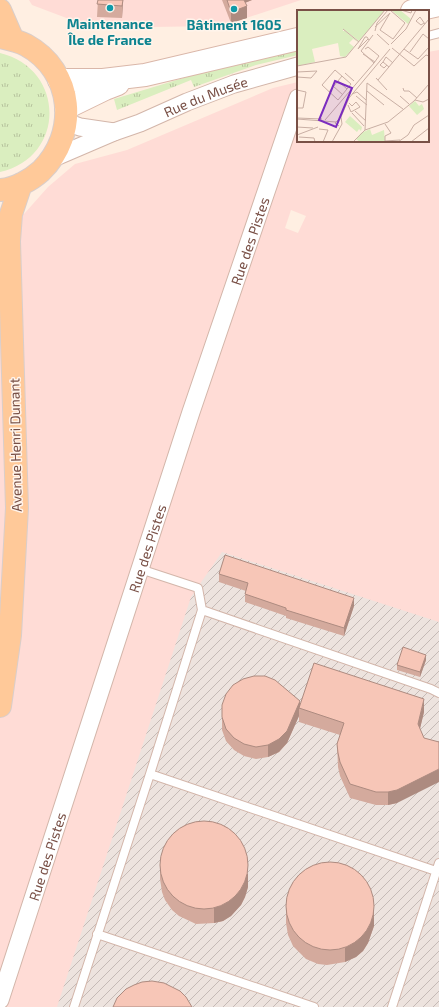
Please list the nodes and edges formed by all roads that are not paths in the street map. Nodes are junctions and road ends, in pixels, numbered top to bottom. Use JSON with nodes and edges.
{"nodes":[{"id":1,"x":439,"y":5,"type":"edge"},
{"id":2,"x":0,"y":10,"type":"edge"},
{"id":3,"x":416,"y":10,"type":"edge"},
{"id":4,"x":439,"y":33,"type":"edge"},
{"id":5,"x":429,"y":36,"type":"edge"},
{"id":6,"x":7,"y":38,"type":"edge"},
{"id":7,"x":297,"y":39,"type":"edge"},
{"id":8,"x":297,"y":66,"type":"edge"},
{"id":9,"x":145,"y":75,"type":"junction"},
{"id":10,"x":59,"y":80,"type":"junction"},
{"id":11,"x":297,"y":101,"type":"edge"},
{"id":12,"x":66,"y":115,"type":"junction"},
{"id":13,"x":114,"y":132,"type":"junction"},
{"id":14,"x":52,"y":159,"type":"junction"},
{"id":15,"x":21,"y":184,"type":"junction"},
{"id":16,"x":0,"y":190,"type":"edge"},
{"id":17,"x":140,"y":569,"type":"junction"},
{"id":18,"x":202,"y":610,"type":"junction"},
{"id":19,"x":439,"y":693,"type":"edge"},
{"id":20,"x":0,"y":706,"type":"edge"},
{"id":21,"x":150,"y":774,"type":"junction"},
{"id":22,"x":438,"y":867,"type":"edge"},
{"id":23,"x":97,"y":934,"type":"junction"},
{"id":24,"x":0,"y":1000,"type":"edge"},
{"id":25,"x":74,"y":1007,"type":"edge"},
{"id":26,"x":314,"y":1007,"type":"edge"},
{"id":27,"x":392,"y":1007,"type":"edge"}],
"edges":[{"from":1,"to":3,"type":"main road"},
{"from":2,"to":6,"type":"main road"},
{"from":4,"to":5,"type":"lane"},
{"from":6,"to":10,"type":"main road"},
{"from":7,"to":9,"type":"main road"},
{"from":8,"to":13,"type":"street","name":"Rue du Musée"},
{"from":9,"to":10,"type":"main road"},
{"from":9,"to":12,"type":"main road"},
{"from":10,"to":12,"type":"main road"},
{"from":11,"to":17,"type":"street","name":"Rue des Pistes"},
{"from":12,"to":13,"type":"street"},
{"from":12,"to":14,"type":"main road"},
{"from":13,"to":14,"type":"street","name":"Rue du Musée"},
{"from":14,"to":15,"type":"main road"},
{"from":15,"to":16,"type":"main road"},
{"from":15,"to":20,"type":"main road","name":"Avenue Henri Dunant"},
{"from":17,"to":18,"type":"lane"},
{"from":17,"to":24,"type":"street","name":"Rue des Pistes"},
{"from":18,"to":19,"type":"lane"},
{"from":18,"to":21,"type":"lane"},
{"from":21,"to":22,"type":"lane"},
{"from":21,"to":23,"type":"lane"},
{"from":22,"to":27,"type":"lane"},
{"from":23,"to":25,"type":"lane"},
{"from":23,"to":26,"type":"lane"}]}
